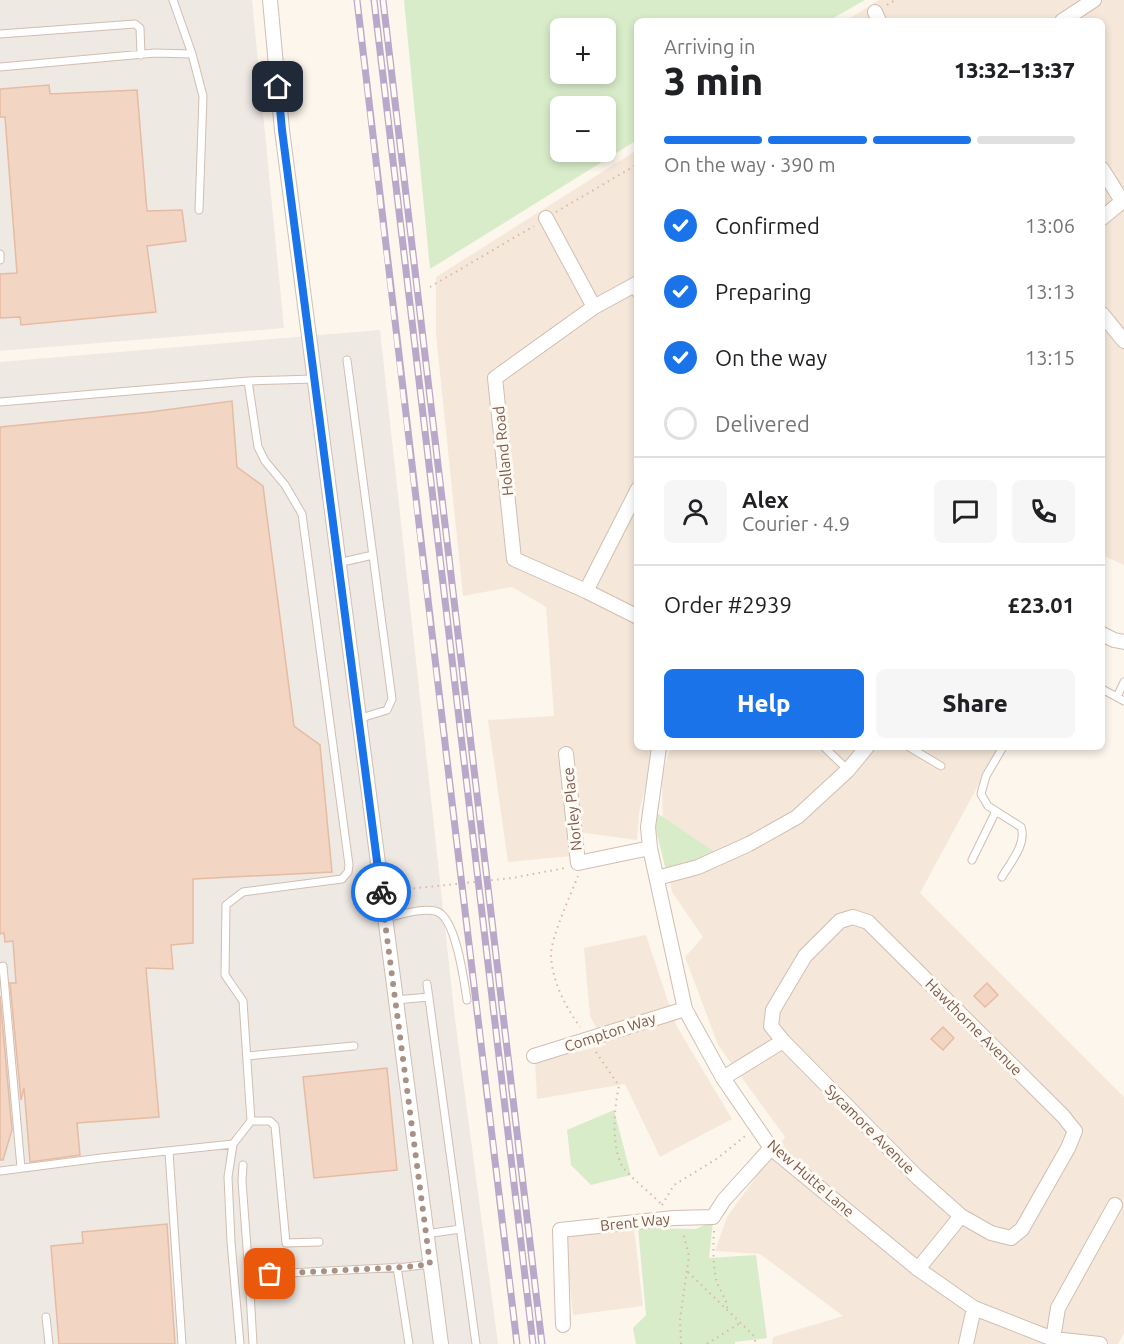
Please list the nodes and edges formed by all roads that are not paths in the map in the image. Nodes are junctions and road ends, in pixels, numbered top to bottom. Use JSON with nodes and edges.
{"nodes":[{"id":1,"x":173,"y":0,"type":"edge"},
{"id":2,"x":270,"y":0,"type":"edge"},
{"id":3,"x":1085,"y":2,"type":"edge"},
{"id":4,"x":1066,"y":18,"type":"edge"},
{"id":5,"x":0,"y":34,"type":"edge"},
{"id":6,"x":192,"y":54,"type":"junction"},
{"id":7,"x":141,"y":55,"type":"junction"},
{"id":8,"x":0,"y":67,"type":"edge"},
{"id":9,"x":1105,"y":174,"type":"edge"},
{"id":10,"x":1123,"y":201,"type":"edge"},
{"id":11,"x":199,"y":210,"type":"dead end"},
{"id":12,"x":1105,"y":216,"type":"edge"},
{"id":13,"x":546,"y":218,"type":"dead end"},
{"id":14,"x":0,"y":254,"type":"edge"},
{"id":15,"x":0,"y":260,"type":"edge"},
{"id":16,"x":634,"y":288,"type":"edge"},
{"id":17,"x":594,"y":307,"type":"junction"},
{"id":18,"x":1105,"y":318,"type":"edge"},
{"id":19,"x":1124,"y":341,"type":"edge"},
{"id":20,"x":347,"y":360,"type":"dead end"},
{"id":21,"x":314,"y":379,"type":"junction"},
{"id":22,"x":248,"y":381,"type":"junction"},
{"id":23,"x":0,"y":402,"type":"edge"},
{"id":24,"x":634,"y":497,"type":"edge"},
{"id":25,"x":373,"y":555,"type":"junction"},
{"id":26,"x":338,"y":563,"type":"junction"},
{"id":27,"x":586,"y":591,"type":"junction"},
{"id":28,"x":634,"y":615,"type":"edge"},
{"id":29,"x":1105,"y":636,"type":"edge"},
{"id":30,"x":1124,"y":642,"type":"edge"},
{"id":31,"x":1124,"y":682,"type":"edge"},
{"id":32,"x":1105,"y":691,"type":"edge"},
{"id":33,"x":1120,"y":699,"type":"edge"},
{"id":34,"x":358,"y":719,"type":"junction"},
{"id":35,"x":660,"y":750,"type":"edge"},
{"id":36,"x":827,"y":750,"type":"edge"},
{"id":37,"x":865,"y":750,"type":"edge"},
{"id":38,"x":914,"y":750,"type":"edge"},
{"id":39,"x":1002,"y":750,"type":"edge"},
{"id":40,"x":566,"y":754,"type":"dead end"},
{"id":41,"x":941,"y":766,"type":"dead end"},
{"id":42,"x":848,"y":770,"type":"junction"},
{"id":43,"x":996,"y":811,"type":"junction"},
{"id":44,"x":650,"y":848,"type":"junction"},
{"id":45,"x":972,"y":860,"type":"dead end"},
{"id":46,"x":1002,"y":877,"type":"dead end"},
{"id":47,"x":657,"y":878,"type":"junction"},
{"id":48,"x":385,"y":918,"type":"junction"},
{"id":49,"x":0,"y":967,"type":"edge"},
{"id":50,"x":427,"y":984,"type":"dead end"},
{"id":51,"x":429,"y":997,"type":"junction"},
{"id":52,"x":395,"y":1000,"type":"junction"},
{"id":53,"x":467,"y":1000,"type":"dead end"},
{"id":54,"x":685,"y":1009,"type":"junction"},
{"id":55,"x":783,"y":1041,"type":"junction"},
{"id":56,"x":354,"y":1046,"type":"dead end"},
{"id":57,"x":247,"y":1056,"type":"junction"},
{"id":58,"x":534,"y":1056,"type":"dead end"},
{"id":59,"x":723,"y":1078,"type":"junction"},
{"id":60,"x":251,"y":1121,"type":"junction"},
{"id":61,"x":233,"y":1144,"type":"junction"},
{"id":62,"x":771,"y":1148,"type":"junction"},
{"id":63,"x":169,"y":1152,"type":"junction"},
{"id":64,"x":243,"y":1165,"type":"dead end"},
{"id":65,"x":21,"y":1168,"type":"junction"},
{"id":66,"x":0,"y":1171,"type":"edge"},
{"id":67,"x":1115,"y":1205,"type":"dead end"},
{"id":68,"x":961,"y":1216,"type":"junction"},
{"id":69,"x":460,"y":1229,"type":"junction"},
{"id":70,"x":426,"y":1234,"type":"junction"},
{"id":71,"x":319,"y":1242,"type":"dead end"},
{"id":72,"x":430,"y":1264,"type":"junction"},
{"id":73,"x":397,"y":1267,"type":"junction"},
{"id":74,"x":918,"y":1269,"type":"junction"},
{"id":75,"x":249,"y":1275,"type":"junction"},
{"id":76,"x":974,"y":1308,"type":"junction"},
{"id":77,"x":46,"y":1317,"type":"dead end"},
{"id":78,"x":563,"y":1324,"type":"dead end"},
{"id":79,"x":1053,"y":1339,"type":"junction"},
{"id":80,"x":49,"y":1344,"type":"edge"},
{"id":81,"x":182,"y":1344,"type":"edge"},
{"id":82,"x":240,"y":1344,"type":"edge"},
{"id":83,"x":253,"y":1344,"type":"edge"},
{"id":84,"x":409,"y":1344,"type":"edge"},
{"id":85,"x":441,"y":1344,"type":"edge"},
{"id":86,"x":476,"y":1344,"type":"edge"},
{"id":87,"x":966,"y":1344,"type":"edge"},
{"id":88,"x":1100,"y":1344,"type":"edge"}],
"edges":[{"from":1,"to":6,"type":"lane"},
{"from":2,"to":21,"type":"street"},
{"from":3,"to":4,"type":"street"},
{"from":5,"to":7,"type":"lane"},
{"from":6,"to":7,"type":"lane"},
{"from":6,"to":11,"type":"lane"},
{"from":7,"to":8,"type":"lane"},
{"from":9,"to":10,"type":"street"},
{"from":10,"to":12,"type":"street"},
{"from":13,"to":17,"type":"street"},
{"from":14,"to":15,"type":"lane"},
{"from":16,"to":17,"type":"street","name":"Holland Road"},
{"from":17,"to":27,"type":"street","name":"Holland Road"},
{"from":18,"to":19,"type":"street"},
{"from":20,"to":25,"type":"lane"},
{"from":21,"to":22,"type":"lane"},
{"from":21,"to":26,"type":"street"},
{"from":22,"to":23,"type":"lane"},
{"from":22,"to":57,"type":"lane"},
{"from":24,"to":27,"type":"street"},
{"from":25,"to":26,"type":"lane"},
{"from":25,"to":34,"type":"lane"},
{"from":26,"to":34,"type":"street"},
{"from":27,"to":28,"type":"street","name":"Holland Road"},
{"from":29,"to":30,"type":"street"},
{"from":31,"to":33,"type":"lane"},
{"from":32,"to":33,"type":"lane"},
{"from":34,"to":48,"type":"street"},
{"from":35,"to":44,"type":"street","name":"New Hutte Lane"},
{"from":36,"to":42,"type":"lane"},
{"from":37,"to":42,"type":"street"},
{"from":38,"to":41,"type":"lane"},
{"from":39,"to":43,"type":"lane"},
{"from":40,"to":44,"type":"street","name":"Norley Place"},
{"from":42,"to":47,"type":"street"},
{"from":43,"to":45,"type":"lane"},
{"from":43,"to":46,"type":"lane"},
{"from":44,"to":47,"type":"street","name":"New Hutte Lane"},
{"from":47,"to":54,"type":"street","name":"New Hutte Lane"},
{"from":48,"to":52,"type":"street"},
{"from":48,"to":53,"type":"lane"},
{"from":49,"to":65,"type":"lane"},
{"from":50,"to":51,"type":"lane"},
{"from":51,"to":52,"type":"lane"},
{"from":51,"to":69,"type":"lane"},
{"from":52,"to":70,"type":"street"},
{"from":54,"to":58,"type":"street","name":"Compton Way"},
{"from":54,"to":59,"type":"street","name":"New Hutte Lane"},
{"from":55,"to":59,"type":"street"},
{"from":55,"to":68,"type":"street","name":"Sycamore Avenue"},
{"from":55,"to":68,"type":"street","name":"Hawthorne Avenue"},
{"from":56,"to":57,"type":"lane"},
{"from":57,"to":60,"type":"lane"},
{"from":59,"to":62,"type":"street","name":"New Hutte Lane"},
{"from":60,"to":61,"type":"lane"},
{"from":60,"to":71,"type":"lane"},
{"from":61,"to":63,"type":"lane"},
{"from":61,"to":82,"type":"lane"},
{"from":62,"to":74,"type":"street","name":"New Hutte Lane"},
{"from":62,"to":78,"type":"street","name":"Brent Way"},
{"from":63,"to":65,"type":"lane"},
{"from":63,"to":81,"type":"lane"},
{"from":64,"to":75,"type":"lane"},
{"from":65,"to":66,"type":"lane"},
{"from":67,"to":79,"type":"street"},
{"from":68,"to":74,"type":"street"},
{"from":69,"to":70,"type":"lane"},
{"from":69,"to":86,"type":"lane"},
{"from":70,"to":72,"type":"street"},
{"from":72,"to":73,"type":"lane"},
{"from":72,"to":85,"type":"street"},
{"from":73,"to":75,"type":"lane"},
{"from":73,"to":84,"type":"lane"},
{"from":74,"to":76,"type":"street","name":"New Hutte Lane"},
{"from":75,"to":83,"type":"lane"},
{"from":76,"to":79,"type":"street","name":"New Hutte Lane"},
{"from":76,"to":87,"type":"street"},
{"from":77,"to":80,"type":"lane"},
{"from":79,"to":88,"type":"street","name":"New Hutte Lane"}]}
